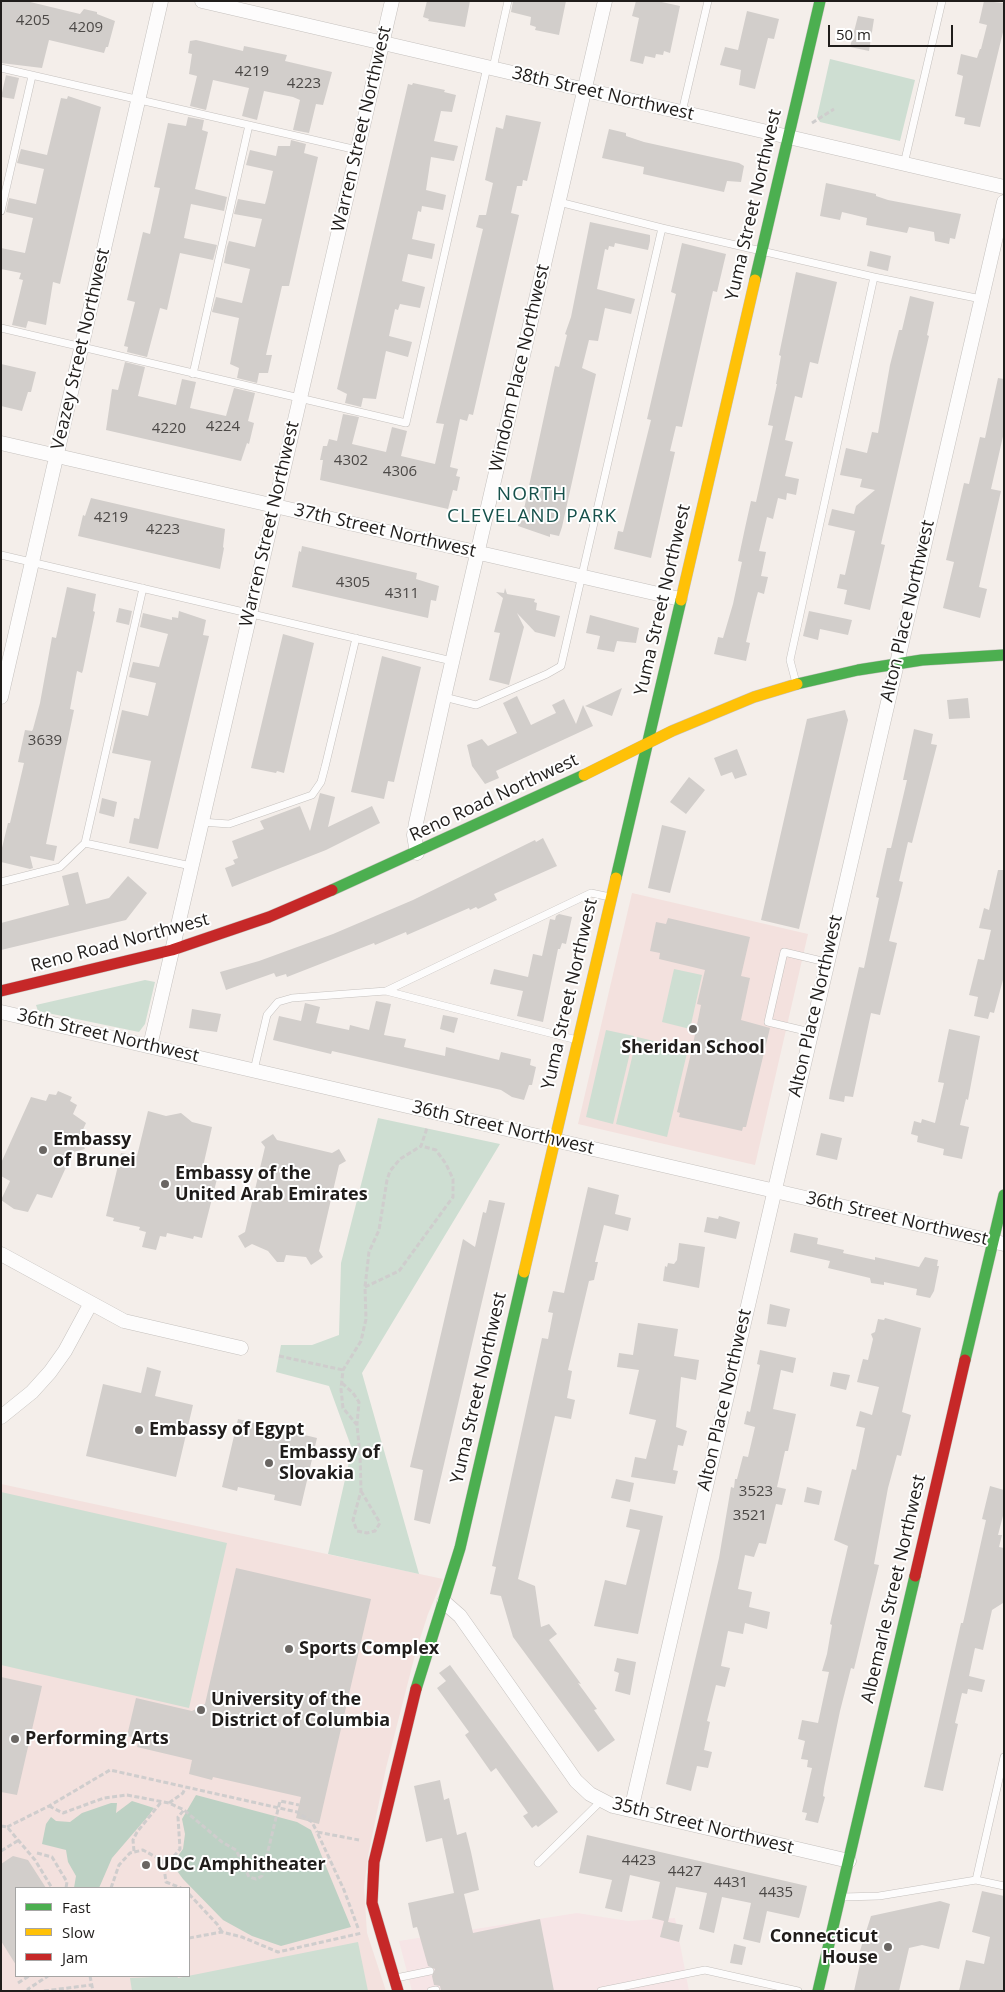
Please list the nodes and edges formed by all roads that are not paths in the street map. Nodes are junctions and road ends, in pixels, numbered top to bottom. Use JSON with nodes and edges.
{"nodes":[{"id":1,"x":161,"y":1,"type":"edge"},
{"id":2,"x":202,"y":1,"type":"edge"},
{"id":3,"x":392,"y":1,"type":"edge"},
{"id":4,"x":508,"y":1,"type":"edge"},
{"id":5,"x":605,"y":1,"type":"edge"},
{"id":6,"x":708,"y":1,"type":"edge"},
{"id":7,"x":820,"y":1,"type":"edge"},
{"id":8,"x":942,"y":1,"type":"edge"},
{"id":9,"x":382,"y":42,"type":"junction"},
{"id":10,"x":490,"y":67,"type":"junction"},
{"id":11,"x":1,"y":68,"type":"edge"},
{"id":12,"x":32,"y":76,"type":"junction"},
{"id":13,"x":585,"y":90,"type":"junction"},
{"id":14,"x":139,"y":100,"type":"junction"},
{"id":15,"x":682,"y":112,"type":"junction"},
{"id":16,"x":250,"y":125,"type":"junction"},
{"id":17,"x":788,"y":137,"type":"junction"},
{"id":18,"x":357,"y":150,"type":"junction"},
{"id":19,"x":904,"y":164,"type":"junction"},
{"id":20,"x":1004,"y":186,"type":"edge"},
{"id":21,"x":559,"y":202,"type":"junction"},
{"id":22,"x":1004,"y":202,"type":"edge"},
{"id":23,"x":1,"y":211,"type":"edge"},
{"id":24,"x":662,"y":228,"type":"junction"},
{"id":25,"x":762,"y":250,"type":"junction"},
{"id":26,"x":874,"y":277,"type":"junction"},
{"id":27,"x":981,"y":299,"type":"junction"},
{"id":28,"x":1,"y":328,"type":"edge"},
{"id":29,"x":81,"y":347,"type":"junction"},
{"id":30,"x":194,"y":374,"type":"junction"},
{"id":31,"x":299,"y":399,"type":"junction"},
{"id":32,"x":1,"y":442,"type":"edge"},
{"id":33,"x":56,"y":455,"type":"junction"},
{"id":34,"x":274,"y":505,"type":"junction"},
{"id":35,"x":477,"y":553,"type":"junction"},
{"id":36,"x":1,"y":555,"type":"edge"},
{"id":37,"x":32,"y":562,"type":"junction"},
{"id":38,"x":580,"y":576,"type":"junction"},
{"id":39,"x":143,"y":588,"type":"junction"},
{"id":40,"x":680,"y":599,"type":"junction"},
{"id":41,"x":249,"y":613,"type":"junction"},
{"id":42,"x":356,"y":638,"type":"junction"},
{"id":43,"x":1004,"y":655,"type":"edge"},
{"id":44,"x":452,"y":661,"type":"junction"},
{"id":45,"x":895,"y":663,"type":"junction"},
{"id":46,"x":796,"y":684,"type":"junction"},
{"id":47,"x":1,"y":697,"type":"edge"},
{"id":48,"x":444,"y":697,"type":"junction"},
{"id":49,"x":647,"y":743,"type":"junction"},
{"id":50,"x":201,"y":822,"type":"junction"},
{"id":51,"x":86,"y":843,"type":"junction"},
{"id":52,"x":417,"y":853,"type":"junction"},
{"id":53,"x":191,"y":866,"type":"junction"},
{"id":54,"x":1,"y":882,"type":"edge"},
{"id":55,"x":611,"y":897,"type":"junction"},
{"id":56,"x":172,"y":950,"type":"junction"},
{"id":57,"x":826,"y":962,"type":"junction"},
{"id":58,"x":386,"y":991,"type":"junction"},
{"id":59,"x":1,"y":992,"type":"edge"},
{"id":60,"x":1,"y":1012,"type":"edge"},
{"id":61,"x":810,"y":1032,"type":"junction"},
{"id":62,"x":578,"y":1040,"type":"junction"},
{"id":63,"x":150,"y":1046,"type":"junction"},
{"id":64,"x":254,"y":1070,"type":"junction"},
{"id":65,"x":555,"y":1140,"type":"junction"},
{"id":66,"x":774,"y":1190,"type":"junction"},
{"id":67,"x":1004,"y":1195,"type":"edge"},
{"id":68,"x":998,"y":1242,"type":"edge"},
{"id":69,"x":1,"y":1254,"type":"edge"},
{"id":70,"x":91,"y":1303,"type":"junction"},
{"id":71,"x":242,"y":1348,"type":"dead end"},
{"id":72,"x":1,"y":1417,"type":"edge"},
{"id":73,"x":444,"y":1602,"type":"junction"},
{"id":74,"x":1004,"y":1757,"type":"edge"},
{"id":75,"x":601,"y":1801,"type":"junction"},
{"id":76,"x":632,"y":1810,"type":"junction"},
{"id":77,"x":848,"y":1861,"type":"junction"},
{"id":78,"x":538,"y":1863,"type":"dead end"},
{"id":79,"x":976,"y":1880,"type":"junction"},
{"id":80,"x":1004,"y":1886,"type":"edge"},
{"id":81,"x":840,"y":1897,"type":"junction"},
{"id":82,"x":430,"y":1971,"type":"dead end"},
{"id":83,"x":394,"y":1979,"type":"junction"},
{"id":84,"x":398,"y":1991,"type":"edge"},
{"id":85,"x":601,"y":1991,"type":"edge"},
{"id":86,"x":798,"y":1991,"type":"edge"},
{"id":87,"x":818,"y":1991,"type":"edge"}],
"edges":[{"from":1,"to":14,"type":"street","name":"Veazey Street Northwest"},
{"from":2,"to":9,"type":"street","name":"38th Street Northwest"},
{"from":3,"to":9,"type":"street","name":"Warren Street Northwest"},
{"from":4,"to":10,"type":"lane"},
{"from":5,"to":13,"type":"street","name":"Windom Place Northwest"},
{"from":6,"to":15,"type":"lane"},
{"from":7,"to":17,"type":"street","name":"Yuma Street Northwest"},
{"from":8,"to":19,"type":"lane"},
{"from":9,"to":10,"type":"street","name":"38th Street Northwest"},
{"from":9,"to":18,"type":"street","name":"Warren Street Northwest"},
{"from":10,"to":13,"type":"street","name":"38th Street Northwest"},
{"from":10,"to":31,"type":"lane"},
{"from":11,"to":12,"type":"lane"},
{"from":12,"to":14,"type":"lane"},
{"from":12,"to":23,"type":"lane"},
{"from":13,"to":15,"type":"street","name":"38th Street Northwest"},
{"from":13,"to":21,"type":"street","name":"Windom Place Northwest"},
{"from":14,"to":16,"type":"lane"},
{"from":14,"to":29,"type":"street","name":"Veazey Street Northwest"},
{"from":15,"to":17,"type":"street","name":"38th Street Northwest"},
{"from":16,"to":18,"type":"lane"},
{"from":16,"to":30,"type":"lane"},
{"from":17,"to":19,"type":"street","name":"38th Street Northwest"},
{"from":17,"to":25,"type":"street","name":"Yuma Street Northwest"},
{"from":18,"to":31,"type":"street","name":"Warren Street Northwest"},
{"from":19,"to":20,"type":"street","name":"38th Street Northwest"},
{"from":21,"to":24,"type":"lane"},
{"from":21,"to":35,"type":"street","name":"Windom Place Northwest"},
{"from":22,"to":27,"type":"street","name":"Alton Place Northwest"},
{"from":24,"to":25,"type":"lane"},
{"from":24,"to":38,"type":"lane"},
{"from":25,"to":26,"type":"lane"},
{"from":25,"to":40,"type":"street","name":"Yuma Street Northwest"},
{"from":26,"to":27,"type":"lane"},
{"from":26,"to":46,"type":"lane"},
{"from":27,"to":45,"type":"street","name":"Alton Place Northwest"},
{"from":28,"to":29,"type":"lane"},
{"from":29,"to":30,"type":"lane"},
{"from":29,"to":33,"type":"street","name":"Veazey Street Northwest"},
{"from":30,"to":31,"type":"lane"},
{"from":31,"to":34,"type":"street","name":"Warren Street Northwest"},
{"from":32,"to":33,"type":"street","name":"37th Street Northwest"},
{"from":33,"to":34,"type":"street","name":"37th Street Northwest"},
{"from":33,"to":37,"type":"street","name":"Veazey Street Northwest"},
{"from":34,"to":35,"type":"street","name":"37th Street Northwest"},
{"from":34,"to":41,"type":"street","name":"Warren Street Northwest"},
{"from":35,"to":38,"type":"street","name":"37th Street Northwest"},
{"from":35,"to":44,"type":"street","name":"Windom Place Northwest"},
{"from":36,"to":37,"type":"lane"},
{"from":37,"to":39,"type":"lane"},
{"from":37,"to":47,"type":"street","name":"Veazey Street Northwest"},
{"from":38,"to":40,"type":"street","name":"37th Street Northwest"},
{"from":38,"to":48,"type":"lane"},
{"from":39,"to":41,"type":"lane"},
{"from":39,"to":51,"type":"lane"},
{"from":40,"to":49,"type":"street","name":"Yuma Street Northwest"},
{"from":41,"to":42,"type":"lane"},
{"from":41,"to":50,"type":"street","name":"Warren Street Northwest"},
{"from":42,"to":44,"type":"lane"},
{"from":42,"to":50,"type":"lane"},
{"from":43,"to":45,"type":"street","name":"Reno Road Northwest"},
{"from":44,"to":48,"type":"street","name":"Windom Place Northwest"},
{"from":45,"to":46,"type":"street","name":"Reno Road Northwest"},
{"from":45,"to":57,"type":"street","name":"Alton Place Northwest"},
{"from":46,"to":49,"type":"street","name":"Reno Road Northwest"},
{"from":48,"to":52,"type":"street","name":"Windom Place Northwest"},
{"from":49,"to":52,"type":"street","name":"Reno Road Northwest"},
{"from":49,"to":55,"type":"street","name":"Yuma Street Northwest"},
{"from":50,"to":53,"type":"street","name":"Warren Street Northwest"},
{"from":51,"to":53,"type":"lane"},
{"from":51,"to":54,"type":"lane"},
{"from":52,"to":56,"type":"street","name":"Reno Road Northwest"},
{"from":53,"to":56,"type":"street","name":"Warren Street Northwest"},
{"from":55,"to":58,"type":"lane"},
{"from":55,"to":62,"type":"street","name":"Yuma Street Northwest"},
{"from":56,"to":59,"type":"street","name":"Reno Road Northwest"},
{"from":56,"to":63,"type":"street","name":"Warren Street Northwest"},
{"from":57,"to":61,"type":"street","name":"Alton Place Northwest"},
{"from":57,"to":61,"type":"lane"},
{"from":58,"to":62,"type":"lane"},
{"from":58,"to":64,"type":"lane"},
{"from":60,"to":63,"type":"street","name":"36th Street Northwest"},
{"from":61,"to":66,"type":"street","name":"Alton Place Northwest"},
{"from":62,"to":65,"type":"street","name":"Yuma Street Northwest"},
{"from":63,"to":64,"type":"street","name":"36th Street Northwest"},
{"from":64,"to":65,"type":"street","name":"36th Street Northwest"},
{"from":65,"to":66,"type":"street","name":"36th Street Northwest"},
{"from":65,"to":73,"type":"street","name":"Yuma Street Northwest"},
{"from":66,"to":68,"type":"street","name":"36th Street Northwest"},
{"from":66,"to":76,"type":"street","name":"Alton Place Northwest"},
{"from":67,"to":68,"type":"street","name":"Albemarle Street Northwest"},
{"from":68,"to":77,"type":"street","name":"Albemarle Street Northwest"},
{"from":69,"to":70,"type":"street"},
{"from":70,"to":71,"type":"street"},
{"from":70,"to":72,"type":"street"},
{"from":73,"to":75,"type":"street","name":"35th Street Northwest"},
{"from":73,"to":83,"type":"street","name":"Yuma Street Northwest"},
{"from":74,"to":79,"type":"lane"},
{"from":75,"to":76,"type":"street","name":"35th Street Northwest"},
{"from":75,"to":78,"type":"lane"},
{"from":76,"to":77,"type":"street","name":"35th Street Northwest"},
{"from":77,"to":81,"type":"street","name":"Albemarle Street Northwest"},
{"from":79,"to":80,"type":"lane"},
{"from":79,"to":81,"type":"lane"},
{"from":81,"to":87,"type":"street","name":"Albemarle Street Northwest"},
{"from":82,"to":83,"type":"lane"},
{"from":83,"to":84,"type":"street","name":"Yuma Street Northwest"},
{"from":85,"to":86,"type":"lane"}]}
